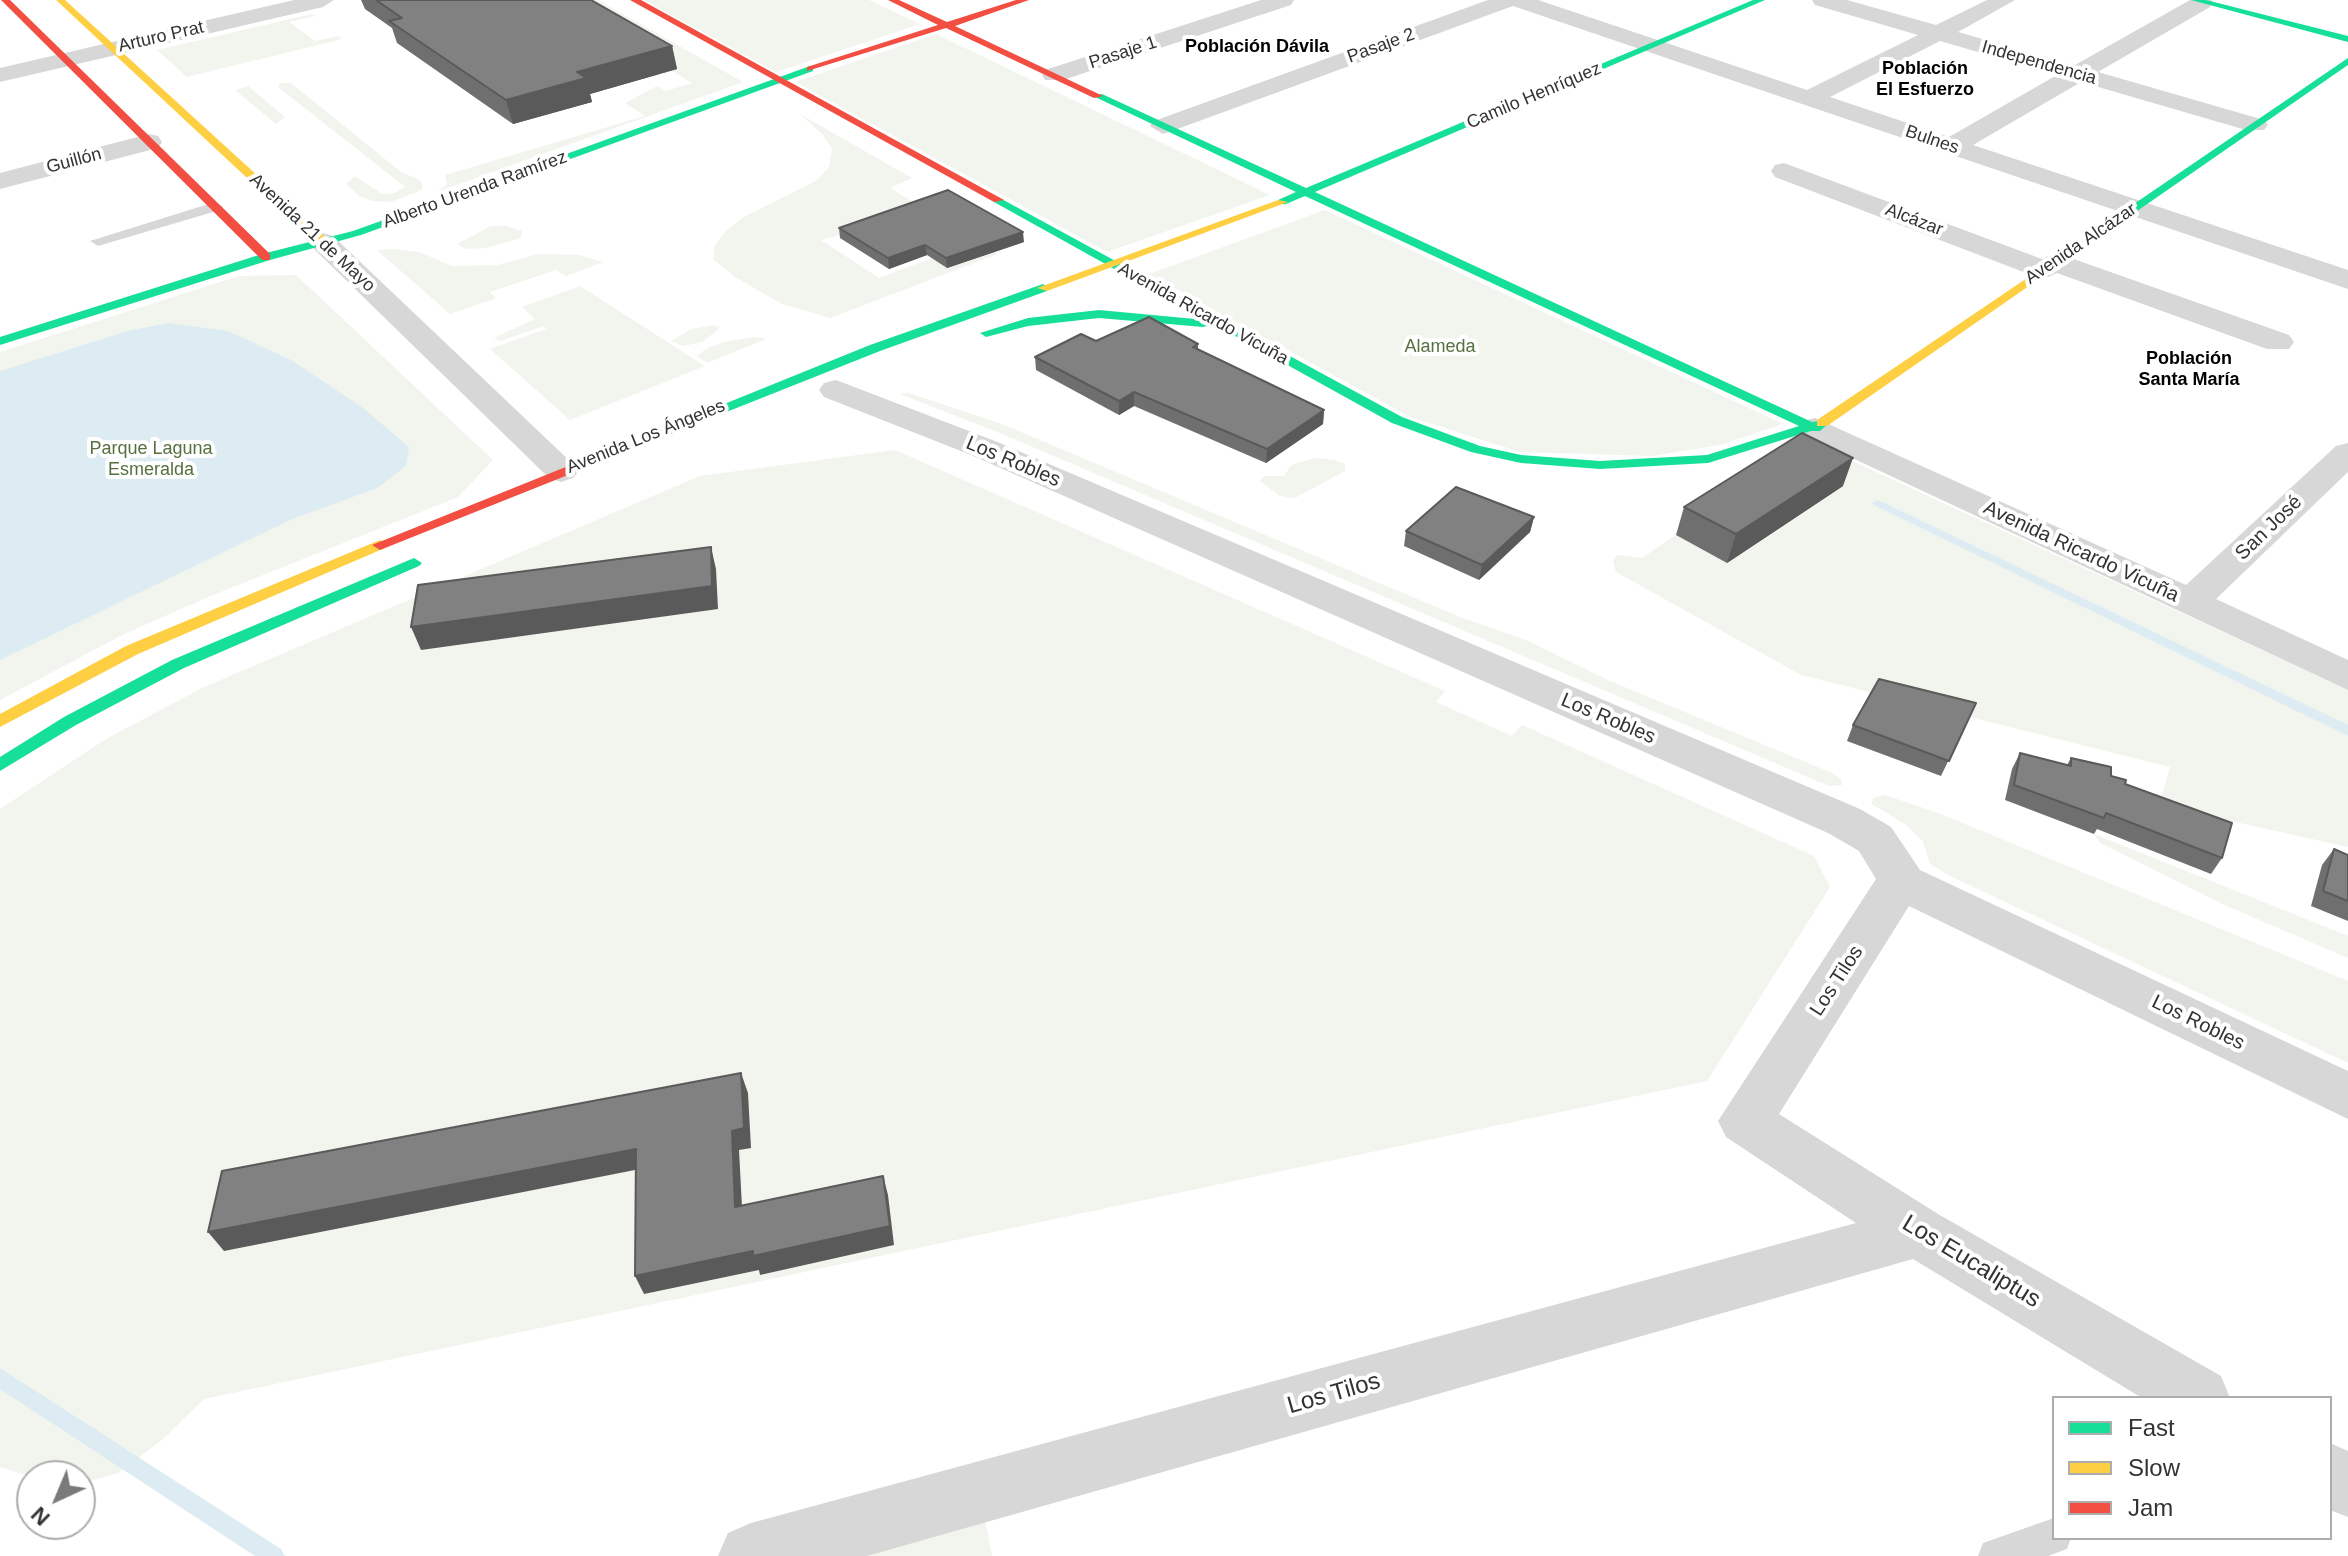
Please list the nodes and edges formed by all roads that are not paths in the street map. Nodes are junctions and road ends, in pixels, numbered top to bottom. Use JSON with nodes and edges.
{"nodes":[{"id":1,"x":5,"y":0,"type":"edge"},
{"id":2,"x":60,"y":0,"type":"edge"},
{"id":3,"x":634,"y":0,"type":"edge"},
{"id":4,"x":892,"y":0,"type":"edge"},
{"id":5,"x":1025,"y":0,"type":"edge"},
{"id":6,"x":1283,"y":0,"type":"edge"},
{"id":7,"x":1509,"y":0,"type":"edge"},
{"id":8,"x":1516,"y":0,"type":"edge"},
{"id":9,"x":1761,"y":0,"type":"edge"},
{"id":10,"x":1823,"y":0,"type":"edge"},
{"id":11,"x":2004,"y":0,"type":"edge"},
{"id":12,"x":310,"y":1,"type":"edge"},
{"id":13,"x":2198,"y":1,"type":"edge"},
{"id":14,"x":945,"y":24,"type":"junction"},
{"id":15,"x":1938,"y":33,"type":"junction"},
{"id":16,"x":2348,"y":39,"type":"edge"},
{"id":17,"x":1652,"y":46,"type":"junction"},
{"id":18,"x":113,"y":48,"type":"junction"},
{"id":19,"x":66,"y":59,"type":"junction"},
{"id":20,"x":2348,"y":61,"type":"edge"},
{"id":21,"x":2078,"y":74,"type":"junction"},
{"id":22,"x":0,"y":75,"type":"edge"},
{"id":23,"x":1054,"y":75,"type":"junction"},
{"id":24,"x":779,"y":79,"type":"junction"},
{"id":25,"x":1808,"y":99,"type":"junction"},
{"id":26,"x":2255,"y":125,"type":"junction"},
{"id":27,"x":1163,"y":126,"type":"junction"},
{"id":28,"x":149,"y":142,"type":"junction"},
{"id":29,"x":1951,"y":147,"type":"junction"},
{"id":30,"x":1784,"y":171,"type":"dead end"},
{"id":31,"x":0,"y":181,"type":"edge"},
{"id":32,"x":1308,"y":193,"type":"junction"},
{"id":33,"x":215,"y":207,"type":"junction"},
{"id":34,"x":2133,"y":209,"type":"junction"},
{"id":35,"x":270,"y":213,"type":"junction"},
{"id":36,"x":231,"y":222,"type":"junction"},
{"id":37,"x":98,"y":241,"type":"dead end"},
{"id":38,"x":323,"y":242,"type":"junction"},
{"id":39,"x":266,"y":257,"type":"junction"},
{"id":40,"x":1112,"y":262,"type":"junction"},
{"id":41,"x":2050,"y":266,"type":"junction"},
{"id":42,"x":2348,"y":280,"type":"edge"},
{"id":43,"x":1232,"y":331,"type":"junction"},
{"id":44,"x":970,"y":338,"type":"dead end"},
{"id":45,"x":0,"y":341,"type":"edge"},
{"id":46,"x":2278,"y":342,"type":"dead end"},
{"id":47,"x":840,"y":388,"type":"dead end"},
{"id":48,"x":1815,"y":428,"type":"junction"},
{"id":49,"x":2348,"y":453,"type":"edge"},
{"id":50,"x":561,"y":471,"type":"junction"},
{"id":51,"x":433,"y":555,"type":"dead end"},
{"id":52,"x":2190,"y":603,"type":"junction"},
{"id":53,"x":2348,"y":676,"type":"edge"},
{"id":54,"x":0,"y":721,"type":"edge"},
{"id":55,"x":0,"y":765,"type":"edge"},
{"id":56,"x":1900,"y":881,"type":"junction"},
{"id":57,"x":2348,"y":1096,"type":"edge"},
{"id":58,"x":1745,"y":1121,"type":"joint"},
{"id":59,"x":1918,"y":1232,"type":"junction"},
{"id":60,"x":2196,"y":1396,"type":"edge"},
{"id":61,"x":2052,"y":1537,"type":"edge"},
{"id":62,"x":751,"y":1556,"type":"edge"},
{"id":63,"x":1996,"y":1556,"type":"edge"}],
"edges":[{"from":1,"to":19,"type":"main road"},
{"from":2,"to":18,"type":"main road","name":"Avenida 21 de Mayo"},
{"from":3,"to":24,"type":"main road","name":"Avenida Ricardo Vicuña"},
{"from":4,"to":14,"type":"main road","name":"Avenida Ricardo Vicuña"},
{"from":5,"to":14,"type":"main road","name":"Alberto Urenda Ramírez"},
{"from":6,"to":23,"type":"street","name":"Pasaje 1"},
{"from":7,"to":27,"type":"street","name":"Pasaje 2"},
{"from":8,"to":17,"type":"street","name":"Bulnes"},
{"from":9,"to":17,"type":"main road","name":"Camilo Henríquez"},
{"from":10,"to":15,"type":"street","name":"Independencia"},
{"from":11,"to":15,"type":"street"},
{"from":12,"to":18,"type":"street","name":"Arturo Prat"},
{"from":13,"to":16,"type":"main road"},
{"from":13,"to":21,"type":"street"},
{"from":14,"to":23,"type":"main road","name":"Avenida Ricardo Vicuña"},
{"from":14,"to":24,"type":"main road","name":"Alberto Urenda Ramírez"},
{"from":15,"to":21,"type":"street","name":"Independencia"},
{"from":15,"to":25,"type":"street"},
{"from":17,"to":25,"type":"street","name":"Bulnes"},
{"from":17,"to":32,"type":"main road","name":"Camilo Henríquez"},
{"from":18,"to":19,"type":"street","name":"Arturo Prat"},
{"from":18,"to":35,"type":"main road","name":"Avenida 21 de Mayo"},
{"from":19,"to":22,"type":"street","name":"Arturo Prat"},
{"from":19,"to":28,"type":"main road"},
{"from":20,"to":26,"type":"main road","name":"Avenida Alcázar"},
{"from":21,"to":26,"type":"street","name":"Independencia"},
{"from":21,"to":29,"type":"street"},
{"from":23,"to":27,"type":"main road","name":"Avenida Ricardo Vicuña"},
{"from":24,"to":38,"type":"main road","name":"Alberto Urenda Ramírez"},
{"from":24,"to":40,"type":"main road","name":"Avenida Ricardo Vicuña"},
{"from":25,"to":29,"type":"street","name":"Bulnes"},
{"from":26,"to":34,"type":"main road","name":"Avenida Alcázar"},
{"from":27,"to":32,"type":"main road","name":"Avenida Ricardo Vicuña"},
{"from":28,"to":31,"type":"street","name":"Guillón"},
{"from":28,"to":33,"type":"main road"},
{"from":29,"to":34,"type":"street","name":"Bulnes"},
{"from":30,"to":41,"type":"street","name":"Alcázar"},
{"from":32,"to":40,"type":"main road","name":"Avenida Los Ángeles"},
{"from":32,"to":48,"type":"main road","name":"Avenida Ricardo Vicuña"},
{"from":33,"to":36,"type":"main road"},
{"from":33,"to":37,"type":"lane"},
{"from":34,"to":41,"type":"main road","name":"Avenida Alcázar"},
{"from":34,"to":42,"type":"street","name":"Bulnes"},
{"from":35,"to":36,"type":"main road"},
{"from":35,"to":38,"type":"main road","name":"Avenida 21 de Mayo"},
{"from":36,"to":39,"type":"main road"},
{"from":38,"to":39,"type":"main road","name":"Alberto Urenda Ramírez"},
{"from":38,"to":50,"type":"street","name":"Avenida 21 de Mayo"},
{"from":39,"to":45,"type":"main road","name":"Alberto Urenda Ramírez"},
{"from":40,"to":43,"type":"main road","name":"Avenida Ricardo Vicuña"},
{"from":40,"to":50,"type":"main road","name":"Avenida Los Ángeles"},
{"from":41,"to":46,"type":"street","name":"Alcázar"},
{"from":41,"to":48,"type":"main road","name":"Avenida Alcázar"},
{"from":43,"to":44,"type":"main road"},
{"from":43,"to":48,"type":"main road","name":"Avenida Ricardo Vicuña"},
{"from":47,"to":56,"type":"street","name":"Los Robles"},
{"from":48,"to":52,"type":"street","name":"Avenida Ricardo Vicuña"},
{"from":49,"to":52,"type":"street","name":"San José"},
{"from":50,"to":54,"type":"main road","name":"Avenida Los Ángeles"},
{"from":51,"to":55,"type":"main road"},
{"from":52,"to":53,"type":"street","name":"Avenida Ricardo Vicuña"},
{"from":56,"to":57,"type":"street","name":"Los Robles"},
{"from":56,"to":58,"type":"street","name":"Los Tilos"},
{"from":58,"to":59,"type":"street","name":"Los Eucaliptus"},
{"from":59,"to":60,"type":"street","name":"Los Eucaliptus"},
{"from":59,"to":62,"type":"street","name":"Los Tilos"},
{"from":61,"to":63,"type":"lane"}]}
